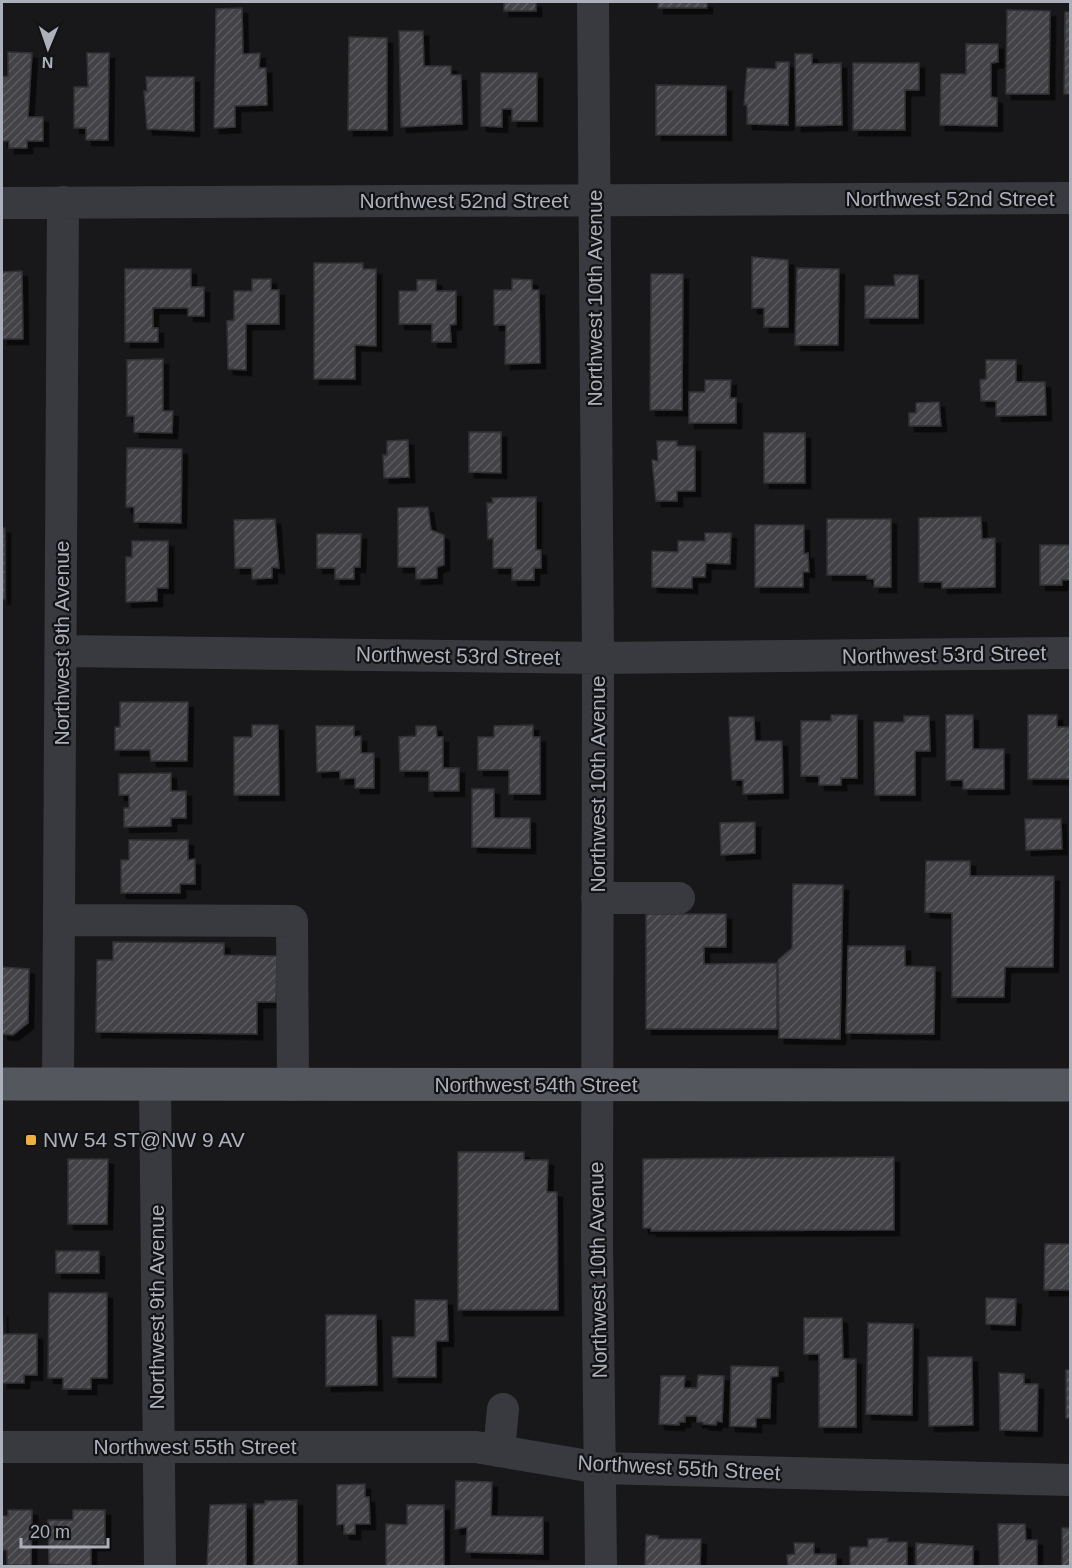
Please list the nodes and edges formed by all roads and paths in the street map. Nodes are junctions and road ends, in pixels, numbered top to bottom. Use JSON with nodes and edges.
{"nodes":[{"id":1,"x":593,"y":2,"type":"edge"},
{"id":2,"x":1071,"y":198,"type":"edge"},
{"id":3,"x":594,"y":200,"type":"junction"},
{"id":4,"x":63,"y":202,"type":"junction"},
{"id":5,"x":2,"y":203,"type":"edge"},
{"id":6,"x":62,"y":651,"type":"junction"},
{"id":7,"x":1071,"y":653,"type":"edge"},
{"id":8,"x":598,"y":658,"type":"junction"},
{"id":9,"x":597,"y":898,"type":"junction"},
{"id":10,"x":679,"y":898,"type":"dead end"},
{"id":11,"x":59,"y":920,"type":"junction"},
{"id":12,"x":2,"y":1084,"type":"edge"},
{"id":13,"x":58,"y":1084,"type":"junction"},
{"id":14,"x":155,"y":1084,"type":"junction"},
{"id":15,"x":293,"y":1085,"type":"junction"},
{"id":16,"x":596,"y":1085,"type":"junction"},
{"id":17,"x":1071,"y":1085,"type":"edge"},
{"id":18,"x":503,"y":1409,"type":"dead end"},
{"id":19,"x":2,"y":1447,"type":"edge"},
{"id":20,"x":158,"y":1447,"type":"junction"},
{"id":21,"x":499,"y":1451,"type":"junction"},
{"id":22,"x":600,"y":1468,"type":"junction"},
{"id":23,"x":1071,"y":1480,"type":"edge"},
{"id":24,"x":160,"y":1566,"type":"edge"},
{"id":25,"x":601,"y":1566,"type":"edge"}],
"edges":[{"from":1,"to":3,"type":"street","name":"Northwest 10th Avenue"},
{"from":2,"to":3,"type":"street","name":"Northwest 52nd Street"},
{"from":3,"to":4,"type":"street","name":"Northwest 52nd Street"},
{"from":3,"to":8,"type":"street","name":"Northwest 10th Avenue"},
{"from":4,"to":5,"type":"street","name":"Northwest 52nd Street"},
{"from":4,"to":6,"type":"street","name":"Northwest 9th Avenue"},
{"from":6,"to":8,"type":"street","name":"Northwest 53rd Street"},
{"from":6,"to":11,"type":"street","name":"Northwest 9th Avenue"},
{"from":7,"to":8,"type":"street","name":"Northwest 53rd Street"},
{"from":8,"to":9,"type":"street","name":"Northwest 10th Avenue"},
{"from":9,"to":10,"type":"street"},
{"from":9,"to":16,"type":"street","name":"Northwest 10th Avenue"},
{"from":11,"to":13,"type":"street","name":"Northwest 9th Avenue"},
{"from":11,"to":15,"type":"street"},
{"from":12,"to":13,"type":"main road","name":"Northwest 54th Street"},
{"from":13,"to":14,"type":"main road","name":"Northwest 54th Street"},
{"from":14,"to":15,"type":"main road","name":"Northwest 54th Street"},
{"from":14,"to":20,"type":"street","name":"Northwest 9th Avenue"},
{"from":15,"to":16,"type":"main road","name":"Northwest 54th Street"},
{"from":16,"to":17,"type":"main road","name":"Northwest 54th Street"},
{"from":16,"to":22,"type":"street","name":"Northwest 10th Avenue"},
{"from":18,"to":21,"type":"street"},
{"from":19,"to":20,"type":"street","name":"Northwest 55th Street"},
{"from":20,"to":21,"type":"street","name":"Northwest 55th Street"},
{"from":20,"to":24,"type":"street","name":"Northwest 9th Avenue"},
{"from":21,"to":22,"type":"street","name":"Northwest 55th Street"},
{"from":22,"to":23,"type":"street","name":"Northwest 55th Street"},
{"from":22,"to":25,"type":"street","name":"Northwest 10th Avenue"}]}
